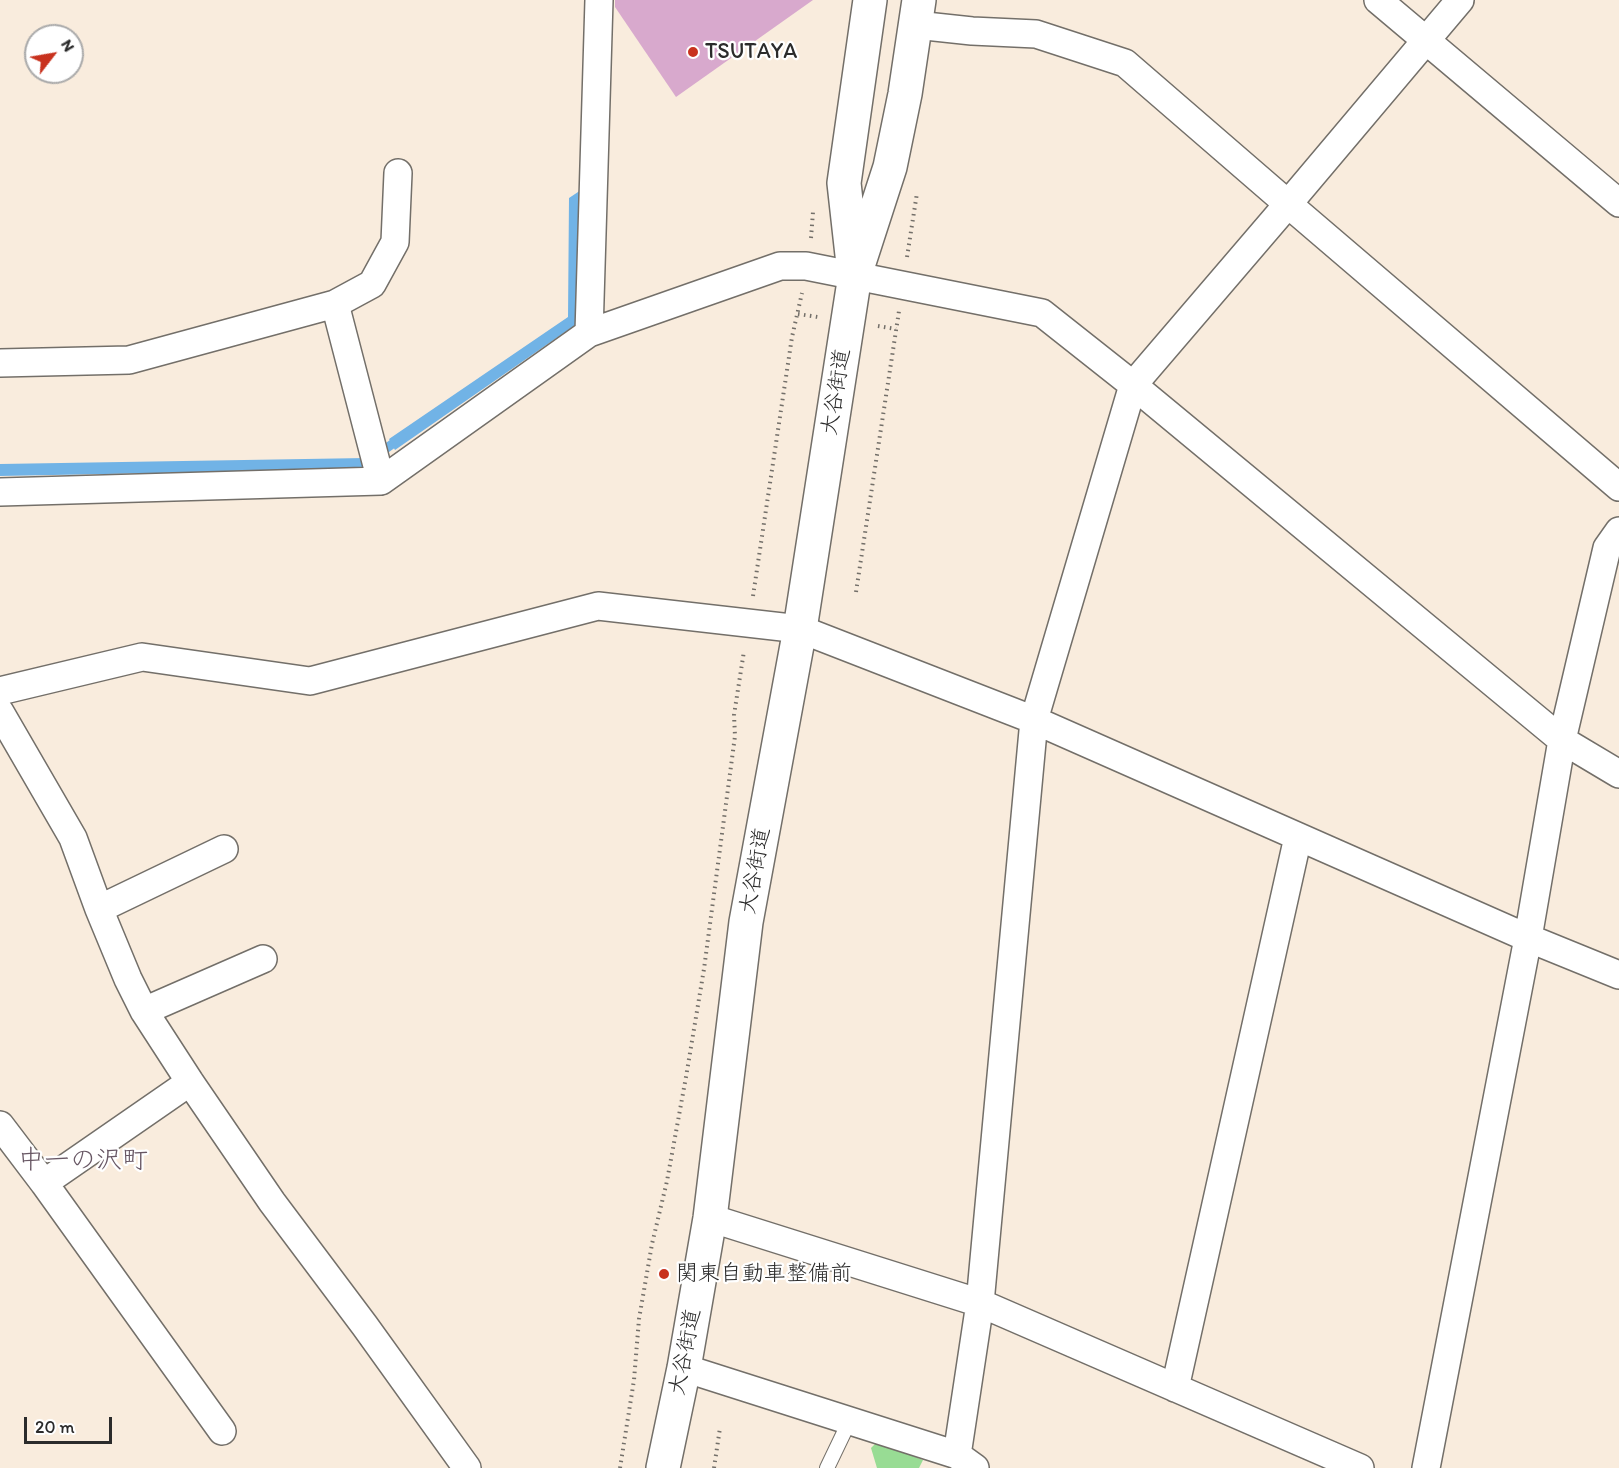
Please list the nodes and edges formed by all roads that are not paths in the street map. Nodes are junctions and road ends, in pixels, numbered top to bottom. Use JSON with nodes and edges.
{"nodes":[{"id":1,"x":599,"y":0,"type":"edge"},
{"id":2,"x":870,"y":0,"type":"edge"},
{"id":3,"x":1378,"y":0,"type":"edge"},
{"id":4,"x":1460,"y":0,"type":"edge"},
{"id":5,"x":918,"y":13,"type":"edge"},
{"id":6,"x":1426,"y":40,"type":"junction"},
{"id":7,"x":398,"y":173,"type":"dead end"},
{"id":8,"x":1619,"y":203,"type":"edge"},
{"id":9,"x":1288,"y":204,"type":"junction"},
{"id":10,"x":855,"y":275,"type":"junction"},
{"id":11,"x":335,"y":304,"type":"junction"},
{"id":12,"x":589,"y":333,"type":"junction"},
{"id":13,"x":0,"y":363,"type":"edge"},
{"id":14,"x":1133,"y":385,"type":"junction"},
{"id":15,"x":381,"y":481,"type":"junction"},
{"id":16,"x":1619,"y":487,"type":"edge"},
{"id":17,"x":0,"y":492,"type":"edge"},
{"id":18,"x":1619,"y":531,"type":"edge"},
{"id":19,"x":800,"y":629,"type":"junction"},
{"id":20,"x":0,"y":690,"type":"edge"},
{"id":21,"x":0,"y":712,"type":"edge"},
{"id":22,"x":1034,"y":720,"type":"junction"},
{"id":23,"x":1562,"y":741,"type":"junction"},
{"id":24,"x":1619,"y":774,"type":"edge"},
{"id":25,"x":1298,"y":837,"type":"junction"},
{"id":26,"x":224,"y":849,"type":"dead end"},
{"id":27,"x":99,"y":909,"type":"junction"},
{"id":28,"x":1528,"y":938,"type":"junction"},
{"id":29,"x":263,"y":959,"type":"dead end"},
{"id":30,"x":1619,"y":975,"type":"edge"},
{"id":31,"x":144,"y":1011,"type":"junction"},
{"id":32,"x":190,"y":1082,"type":"junction"},
{"id":33,"x":0,"y":1125,"type":"edge"},
{"id":34,"x":44,"y":1184,"type":"junction"},
{"id":35,"x":710,"y":1218,"type":"junction"},
{"id":36,"x":980,"y":1304,"type":"junction"},
{"id":37,"x":684,"y":1368,"type":"junction"},
{"id":38,"x":1175,"y":1388,"type":"junction"},
{"id":39,"x":850,"y":1420,"type":"junction"},
{"id":40,"x":222,"y":1431,"type":"dead end"},
{"id":41,"x":966,"y":1461,"type":"edge"},
{"id":42,"x":467,"y":1468,"type":"edge"},
{"id":43,"x":663,"y":1468,"type":"edge"},
{"id":44,"x":827,"y":1468,"type":"edge"},
{"id":45,"x":1360,"y":1468,"type":"edge"},
{"id":46,"x":1426,"y":1468,"type":"edge"}],
"edges":[{"from":1,"to":12,"type":"street"},
{"from":2,"to":10,"type":"main road","name":"大谷街道"},
{"from":3,"to":6,"type":"street"},
{"from":4,"to":6,"type":"street"},
{"from":5,"to":9,"type":"street"},
{"from":5,"to":10,"type":"main road","name":"大谷街道"},
{"from":6,"to":8,"type":"street"},
{"from":6,"to":9,"type":"street"},
{"from":7,"to":11,"type":"street"},
{"from":9,"to":14,"type":"street"},
{"from":9,"to":16,"type":"street"},
{"from":10,"to":12,"type":"street"},
{"from":10,"to":14,"type":"street"},
{"from":10,"to":19,"type":"main road","name":"大谷街道"},
{"from":11,"to":13,"type":"street"},
{"from":11,"to":15,"type":"street"},
{"from":12,"to":15,"type":"street"},
{"from":14,"to":22,"type":"street"},
{"from":14,"to":23,"type":"street"},
{"from":15,"to":17,"type":"street"},
{"from":18,"to":23,"type":"street"},
{"from":19,"to":20,"type":"street"},
{"from":19,"to":22,"type":"street"},
{"from":19,"to":35,"type":"main road","name":"大谷街道"},
{"from":21,"to":27,"type":"street"},
{"from":22,"to":25,"type":"street"},
{"from":22,"to":36,"type":"street"},
{"from":23,"to":24,"type":"street"},
{"from":23,"to":28,"type":"street"},
{"from":25,"to":28,"type":"street"},
{"from":25,"to":38,"type":"street"},
{"from":26,"to":27,"type":"street"},
{"from":27,"to":31,"type":"street"},
{"from":28,"to":30,"type":"street"},
{"from":28,"to":46,"type":"street"},
{"from":29,"to":31,"type":"street"},
{"from":31,"to":32,"type":"street"},
{"from":32,"to":34,"type":"street"},
{"from":32,"to":42,"type":"street"},
{"from":33,"to":34,"type":"street"},
{"from":34,"to":40,"type":"street"},
{"from":35,"to":36,"type":"street"},
{"from":35,"to":37,"type":"main road","name":"大谷街道"},
{"from":36,"to":38,"type":"street"},
{"from":36,"to":41,"type":"street"},
{"from":37,"to":39,"type":"street"},
{"from":37,"to":43,"type":"main road","name":"大谷街道"},
{"from":38,"to":45,"type":"street"},
{"from":39,"to":41,"type":"street"},
{"from":39,"to":44,"type":"lane"}]}
